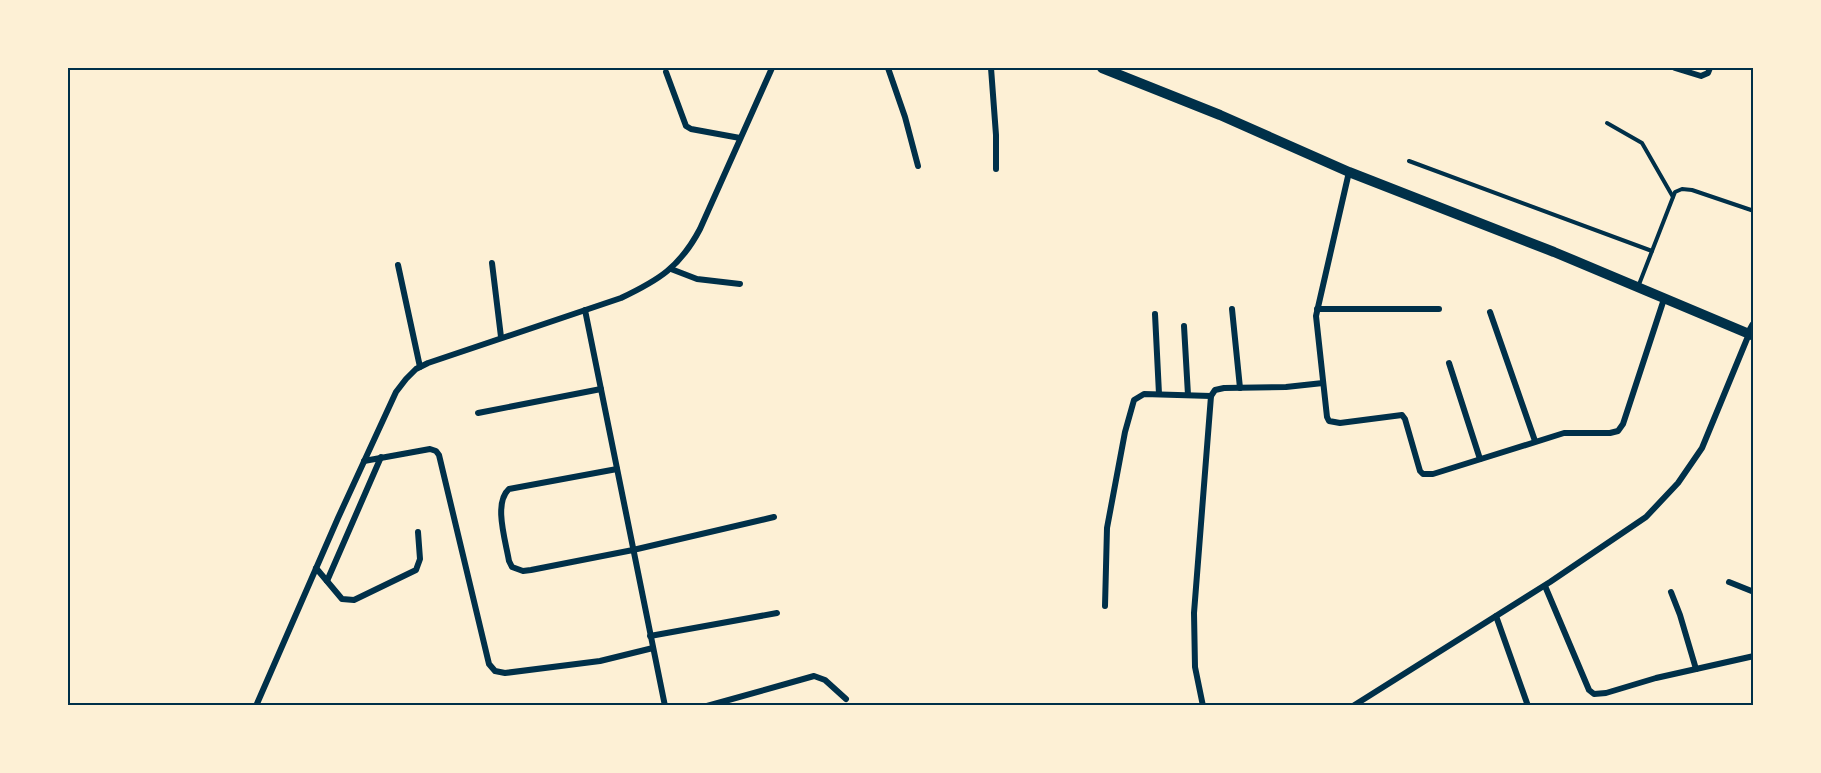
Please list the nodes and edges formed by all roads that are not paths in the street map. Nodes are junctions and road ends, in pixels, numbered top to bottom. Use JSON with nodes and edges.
{"nodes":[{"id":1,"x":772,"y":68,"type":"edge"},
{"id":2,"x":888,"y":68,"type":"edge"},
{"id":3,"x":991,"y":68,"type":"edge"},
{"id":4,"x":1102,"y":68,"type":"edge"},
{"id":5,"x":1674,"y":68,"type":"edge"},
{"id":6,"x":1710,"y":68,"type":"edge"},
{"id":7,"x":666,"y":72,"type":"dead end"},
{"id":8,"x":1607,"y":123,"type":"dead end"},
{"id":9,"x":740,"y":138,"type":"junction"},
{"id":10,"x":1409,"y":161,"type":"dead end"},
{"id":11,"x":918,"y":166,"type":"dead end"},
{"id":12,"x":996,"y":169,"type":"dead end"},
{"id":13,"x":1349,"y":172,"type":"junction"},
{"id":14,"x":1673,"y":196,"type":"junction"},
{"id":15,"x":1754,"y":211,"type":"edge"},
{"id":16,"x":1652,"y":251,"type":"junction"},
{"id":17,"x":492,"y":263,"type":"dead end"},
{"id":18,"x":398,"y":265,"type":"dead end"},
{"id":19,"x":678,"y":273,"type":"junction"},
{"id":20,"x":740,"y":284,"type":"dead end"},
{"id":21,"x":1638,"y":287,"type":"junction"},
{"id":22,"x":1665,"y":299,"type":"junction"},
{"id":23,"x":1232,"y":309,"type":"dead end"},
{"id":24,"x":1317,"y":309,"type":"junction"},
{"id":25,"x":1439,"y":309,"type":"dead end"},
{"id":26,"x":585,"y":310,"type":"junction"},
{"id":27,"x":1491,"y":312,"type":"dead end"},
{"id":28,"x":1155,"y":314,"type":"dead end"},
{"id":29,"x":1184,"y":326,"type":"dead end"},
{"id":30,"x":1752,"y":332,"type":"edge"},
{"id":31,"x":501,"y":338,"type":"junction"},
{"id":32,"x":1449,"y":363,"type":"dead end"},
{"id":33,"x":420,"y":367,"type":"junction"},
{"id":34,"x":1323,"y":382,"type":"junction"},
{"id":35,"x":1240,"y":388,"type":"junction"},
{"id":36,"x":601,"y":389,"type":"junction"},
{"id":37,"x":1159,"y":394,"type":"junction"},
{"id":38,"x":1188,"y":395,"type":"junction"},
{"id":39,"x":1211,"y":396,"type":"junction"},
{"id":40,"x":478,"y":413,"type":"dead end"},
{"id":41,"x":1535,"y":441,"type":"junction"},
{"id":42,"x":373,"y":459,"type":"junction"},
{"id":43,"x":1480,"y":459,"type":"junction"},
{"id":44,"x":617,"y":469,"type":"junction"},
{"id":45,"x":774,"y":517,"type":"dead end"},
{"id":46,"x":345,"y":521,"type":"junction"},
{"id":47,"x":418,"y":532,"type":"dead end"},
{"id":48,"x":633,"y":550,"type":"junction"},
{"id":49,"x":316,"y":568,"type":"junction"},
{"id":50,"x":325,"y":578,"type":"junction"},
{"id":51,"x":1729,"y":582,"type":"dead end"},
{"id":52,"x":1545,"y":586,"type":"junction"},
{"id":53,"x":1671,"y":592,"type":"dead end"},
{"id":54,"x":1754,"y":592,"type":"edge"},
{"id":55,"x":1105,"y":606,"type":"dead end"},
{"id":56,"x":777,"y":613,"type":"dead end"},
{"id":57,"x":1496,"y":616,"type":"junction"},
{"id":58,"x":650,"y":636,"type":"junction"},
{"id":59,"x":652,"y":648,"type":"junction"},
{"id":60,"x":1754,"y":656,"type":"edge"},
{"id":61,"x":1696,"y":669,"type":"junction"},
{"id":62,"x":846,"y":699,"type":"dead end"},
{"id":63,"x":256,"y":705,"type":"edge"},
{"id":64,"x":665,"y":705,"type":"edge"},
{"id":65,"x":707,"y":705,"type":"edge"},
{"id":66,"x":1203,"y":705,"type":"edge"},
{"id":67,"x":1353,"y":705,"type":"edge"},
{"id":68,"x":1528,"y":705,"type":"edge"}],
"edges":[{"from":1,"to":9,"type":"street"},
{"from":2,"to":11,"type":"street"},
{"from":3,"to":12,"type":"street"},
{"from":4,"to":13,"type":"main road"},
{"from":5,"to":6,"type":"street"},
{"from":7,"to":9,"type":"street"},
{"from":8,"to":14,"type":"lane"},
{"from":9,"to":19,"type":"street"},
{"from":10,"to":16,"type":"lane"},
{"from":13,"to":21,"type":"main road"},
{"from":13,"to":24,"type":"street"},
{"from":14,"to":15,"type":"lane"},
{"from":14,"to":16,"type":"lane"},
{"from":16,"to":21,"type":"lane"},
{"from":17,"to":31,"type":"street"},
{"from":18,"to":33,"type":"street"},
{"from":19,"to":20,"type":"street"},
{"from":19,"to":26,"type":"street"},
{"from":21,"to":22,"type":"main road"},
{"from":22,"to":30,"type":"main road"},
{"from":22,"to":41,"type":"street"},
{"from":23,"to":35,"type":"street"},
{"from":24,"to":25,"type":"street"},
{"from":24,"to":34,"type":"street"},
{"from":26,"to":31,"type":"street"},
{"from":26,"to":36,"type":"street"},
{"from":27,"to":41,"type":"street"},
{"from":28,"to":37,"type":"street"},
{"from":29,"to":38,"type":"street"},
{"from":30,"to":52,"type":"street"},
{"from":31,"to":33,"type":"street"},
{"from":32,"to":43,"type":"street"},
{"from":33,"to":42,"type":"street"},
{"from":34,"to":35,"type":"street"},
{"from":34,"to":43,"type":"street"},
{"from":35,"to":39,"type":"street"},
{"from":36,"to":40,"type":"street"},
{"from":36,"to":44,"type":"street"},
{"from":37,"to":38,"type":"street"},
{"from":37,"to":55,"type":"street"},
{"from":38,"to":39,"type":"street"},
{"from":39,"to":66,"type":"street"},
{"from":41,"to":43,"type":"street"},
{"from":42,"to":46,"type":"street"},
{"from":42,"to":46,"type":"street"},
{"from":42,"to":59,"type":"street"},
{"from":44,"to":48,"type":"street"},
{"from":44,"to":48,"type":"street"},
{"from":45,"to":48,"type":"street"},
{"from":46,"to":49,"type":"street"},
{"from":46,"to":50,"type":"street"},
{"from":47,"to":50,"type":"street"},
{"from":48,"to":58,"type":"street"},
{"from":49,"to":50,"type":"street"},
{"from":49,"to":63,"type":"street"},
{"from":51,"to":54,"type":"street"},
{"from":52,"to":57,"type":"street"},
{"from":52,"to":61,"type":"street"},
{"from":53,"to":61,"type":"street"},
{"from":56,"to":58,"type":"street"},
{"from":57,"to":67,"type":"street"},
{"from":57,"to":68,"type":"street"},
{"from":58,"to":59,"type":"street"},
{"from":59,"to":64,"type":"street"},
{"from":60,"to":61,"type":"street"},
{"from":62,"to":65,"type":"street"}]}
